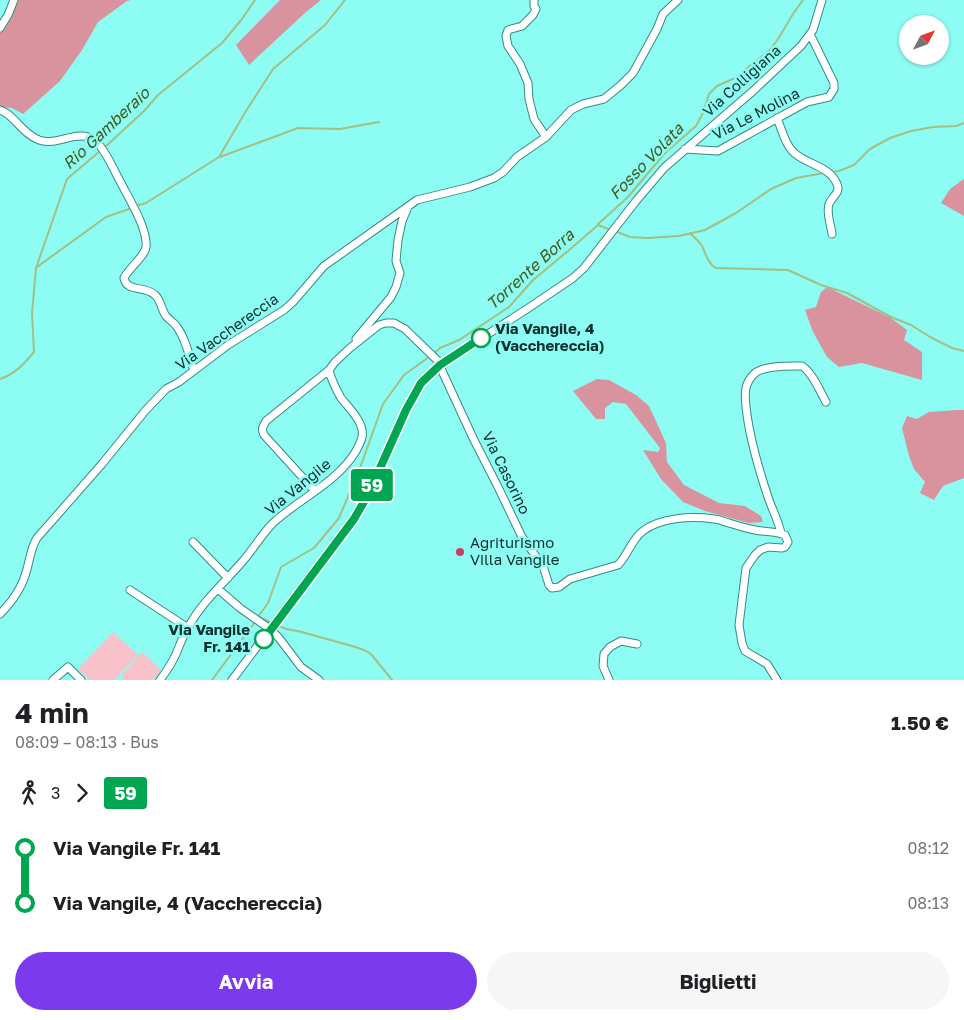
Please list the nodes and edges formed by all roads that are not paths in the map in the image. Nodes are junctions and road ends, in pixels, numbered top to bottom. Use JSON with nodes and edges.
{"nodes":[{"id":1,"x":14,"y":0,"type":"edge"},
{"id":2,"x":534,"y":0,"type":"edge"},
{"id":3,"x":678,"y":0,"type":"edge"},
{"id":4,"x":822,"y":0,"type":"edge"},
{"id":5,"x":0,"y":28,"type":"edge"},
{"id":6,"x":810,"y":34,"type":"junction"},
{"id":7,"x":0,"y":110,"type":"edge"},
{"id":8,"x":777,"y":118,"type":"junction"},
{"id":9,"x":546,"y":137,"type":"junction"},
{"id":10,"x":685,"y":149,"type":"junction"},
{"id":11,"x":408,"y":206,"type":"junction"},
{"id":12,"x":832,"y":234,"type":"dead end"},
{"id":13,"x":350,"y":348,"type":"junction"},
{"id":14,"x":439,"y":362,"type":"junction"},
{"id":15,"x":329,"y":370,"type":"junction"},
{"id":16,"x":194,"y":371,"type":"junction"},
{"id":17,"x":826,"y":402,"type":"dead end"},
{"id":18,"x":315,"y":491,"type":"junction"},
{"id":19,"x":781,"y":533,"type":"junction"},
{"id":20,"x":193,"y":542,"type":"dead end"},
{"id":21,"x":228,"y":578,"type":"junction"},
{"id":22,"x":218,"y":589,"type":"junction"},
{"id":23,"x":130,"y":590,"type":"dead end"},
{"id":24,"x":0,"y":614,"type":"edge"},
{"id":25,"x":188,"y":628,"type":"junction"},
{"id":26,"x":270,"y":629,"type":"junction"},
{"id":27,"x":637,"y":644,"type":"dead end"},
{"id":28,"x":53,"y":680,"type":"edge"},
{"id":29,"x":81,"y":680,"type":"edge"},
{"id":30,"x":160,"y":680,"type":"edge"},
{"id":31,"x":232,"y":680,"type":"edge"},
{"id":32,"x":319,"y":680,"type":"edge"},
{"id":33,"x":608,"y":680,"type":"edge"},
{"id":34,"x":777,"y":680,"type":"edge"}],
"edges":[{"from":1,"to":5,"type":"street"},
{"from":2,"to":9,"type":"street"},
{"from":3,"to":9,"type":"street","name":"Via Vacchereccia"},
{"from":4,"to":6,"type":"street","name":"Via Colligiana"},
{"from":6,"to":8,"type":"street","name":"Via Le Molina"},
{"from":6,"to":10,"type":"street","name":"Via Colligiana"},
{"from":7,"to":16,"type":"street"},
{"from":8,"to":10,"type":"street","name":"Via Le Molina"},
{"from":8,"to":12,"type":"street"},
{"from":9,"to":11,"type":"street","name":"Via Vacchereccia"},
{"from":10,"to":14,"type":"street","name":"Via Colligiana"},
{"from":11,"to":13,"type":"street"},
{"from":11,"to":16,"type":"street","name":"Via Vacchereccia"},
{"from":13,"to":14,"type":"street"},
{"from":13,"to":15,"type":"street"},
{"from":14,"to":19,"type":"street","name":"Via Casorino"},
{"from":14,"to":26,"type":"street"},
{"from":15,"to":18,"type":"street","name":"Via Vangile"},
{"from":15,"to":18,"type":"street"},
{"from":16,"to":24,"type":"street","name":"Via Vacchereccia"},
{"from":17,"to":19,"type":"street"},
{"from":18,"to":21,"type":"street","name":"Via Vangile"},
{"from":19,"to":34,"type":"street"},
{"from":20,"to":21,"type":"street"},
{"from":21,"to":22,"type":"street","name":"Via Vangile"},
{"from":22,"to":25,"type":"street","name":"Via Vangile"},
{"from":22,"to":26,"type":"street"},
{"from":23,"to":25,"type":"street"},
{"from":25,"to":30,"type":"street","name":"Via Vangile"},
{"from":26,"to":31,"type":"street"},
{"from":26,"to":32,"type":"street"},
{"from":27,"to":33,"type":"street"},
{"from":28,"to":29,"type":"street"}]}
